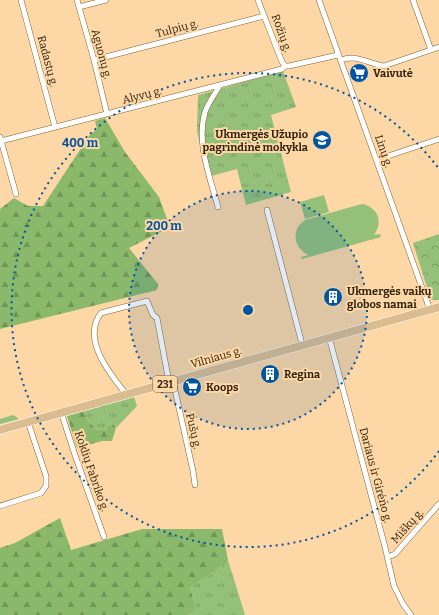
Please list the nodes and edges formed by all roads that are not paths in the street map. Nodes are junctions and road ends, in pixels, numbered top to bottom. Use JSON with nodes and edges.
{"nodes":[{"id":1,"x":21,"y":0,"type":"edge"},
{"id":2,"x":77,"y":0,"type":"edge"},
{"id":3,"x":106,"y":0,"type":"edge"},
{"id":4,"x":258,"y":0,"type":"edge"},
{"id":5,"x":319,"y":0,"type":"edge"},
{"id":6,"x":413,"y":0,"type":"edge"},
{"id":7,"x":79,"y":7,"type":"junction"},
{"id":8,"x":264,"y":16,"type":"junction"},
{"id":9,"x":439,"y":47,"type":"edge"},
{"id":10,"x":431,"y":50,"type":"junction"},
{"id":11,"x":338,"y":54,"type":"junction"},
{"id":12,"x":94,"y":60,"type":"junction"},
{"id":13,"x":340,"y":60,"type":"junction"},
{"id":14,"x":285,"y":66,"type":"junction"},
{"id":15,"x":220,"y":85,"type":"junction"},
{"id":16,"x":107,"y":114,"type":"junction"},
{"id":17,"x":55,"y":128,"type":"junction"},
{"id":18,"x":1,"y":139,"type":"edge"},
{"id":19,"x":439,"y":139,"type":"edge"},
{"id":20,"x":376,"y":160,"type":"junction"},
{"id":21,"x":16,"y":194,"type":"dead end"},
{"id":22,"x":218,"y":207,"type":"dead end"},
{"id":23,"x":267,"y":210,"type":"dead end"},
{"id":24,"x":439,"y":307,"type":"edge"},
{"id":25,"x":430,"y":310,"type":"junction"},
{"id":26,"x":329,"y":337,"type":"junction"},
{"id":27,"x":302,"y":344,"type":"junction"},
{"id":28,"x":171,"y":382,"type":"junction"},
{"id":29,"x":126,"y":394,"type":"junction"},
{"id":30,"x":62,"y":412,"type":"junction"},
{"id":31,"x":28,"y":422,"type":"junction"},
{"id":32,"x":0,"y":430,"type":"edge"},
{"id":33,"x":195,"y":485,"type":"dead end"},
{"id":34,"x":439,"y":504,"type":"edge"},
{"id":35,"x":0,"y":506,"type":"edge"},
{"id":36,"x":104,"y":537,"type":"dead end"},
{"id":37,"x":388,"y":557,"type":"junction"},
{"id":38,"x":411,"y":615,"type":"edge"}],
"edges":[{"from":1,"to":17,"type":"street","name":"Radastų g."},
{"from":2,"to":7,"type":"street","name":"Aguonų g."},
{"from":3,"to":7,"type":"street"},
{"from":4,"to":8,"type":"street","name":"Rožių g."},
{"from":5,"to":11,"type":"street","name":"Linų g."},
{"from":6,"to":10,"type":"street"},
{"from":7,"to":12,"type":"street","name":"Aguonų g."},
{"from":8,"to":12,"type":"street","name":"Tulpių g."},
{"from":8,"to":14,"type":"street","name":"Rožių g."},
{"from":9,"to":10,"type":"street"},
{"from":10,"to":13,"type":"street"},
{"from":11,"to":13,"type":"street","name":"Linų g."},
{"from":11,"to":14,"type":"street","name":"Rožių g."},
{"from":12,"to":16,"type":"street","name":"Aguonų g."},
{"from":13,"to":20,"type":"street","name":"Linų g."},
{"from":14,"to":15,"type":"street","name":"Alyvų g."},
{"from":15,"to":16,"type":"street","name":"Alyvų g."},
{"from":15,"to":22,"type":"street"},
{"from":16,"to":17,"type":"street","name":"Alyvų g."},
{"from":17,"to":18,"type":"street","name":"Alyvų g."},
{"from":18,"to":21,"type":"street"},
{"from":19,"to":20,"type":"street"},
{"from":20,"to":25,"type":"street","name":"Linų g."},
{"from":23,"to":27,"type":"street"},
{"from":24,"to":25,"type":"main road","name":"Vilniaus g.","number":"231"},
{"from":25,"to":26,"type":"main road","name":"Vilniaus g.","number":"231"},
{"from":26,"to":27,"type":"main road","name":"Vilniaus g.","number":"231"},
{"from":26,"to":37,"type":"street","name":"Dariaus ir Girėno g."},
{"from":27,"to":28,"type":"main road","name":"Vilniaus g.","number":"231"},
{"from":28,"to":29,"type":"main road","name":"Vilniaus g.","number":"231"},
{"from":28,"to":29,"type":"street","name":"Pušų g."},
{"from":28,"to":33,"type":"street","name":"Pušų g."},
{"from":29,"to":30,"type":"main road","name":"Vilniaus g.","number":"231"},
{"from":30,"to":31,"type":"main road","name":"Vilniaus g.","number":"231"},
{"from":30,"to":36,"type":"street","name":"Koklių Fabriko g."},
{"from":31,"to":32,"type":"main road","name":"Vilniaus g.","number":"231"},
{"from":31,"to":35,"type":"street"},
{"from":34,"to":37,"type":"street","name":"Miškų g."},
{"from":37,"to":38,"type":"street","name":"Dariaus ir Girėno g."}]}
